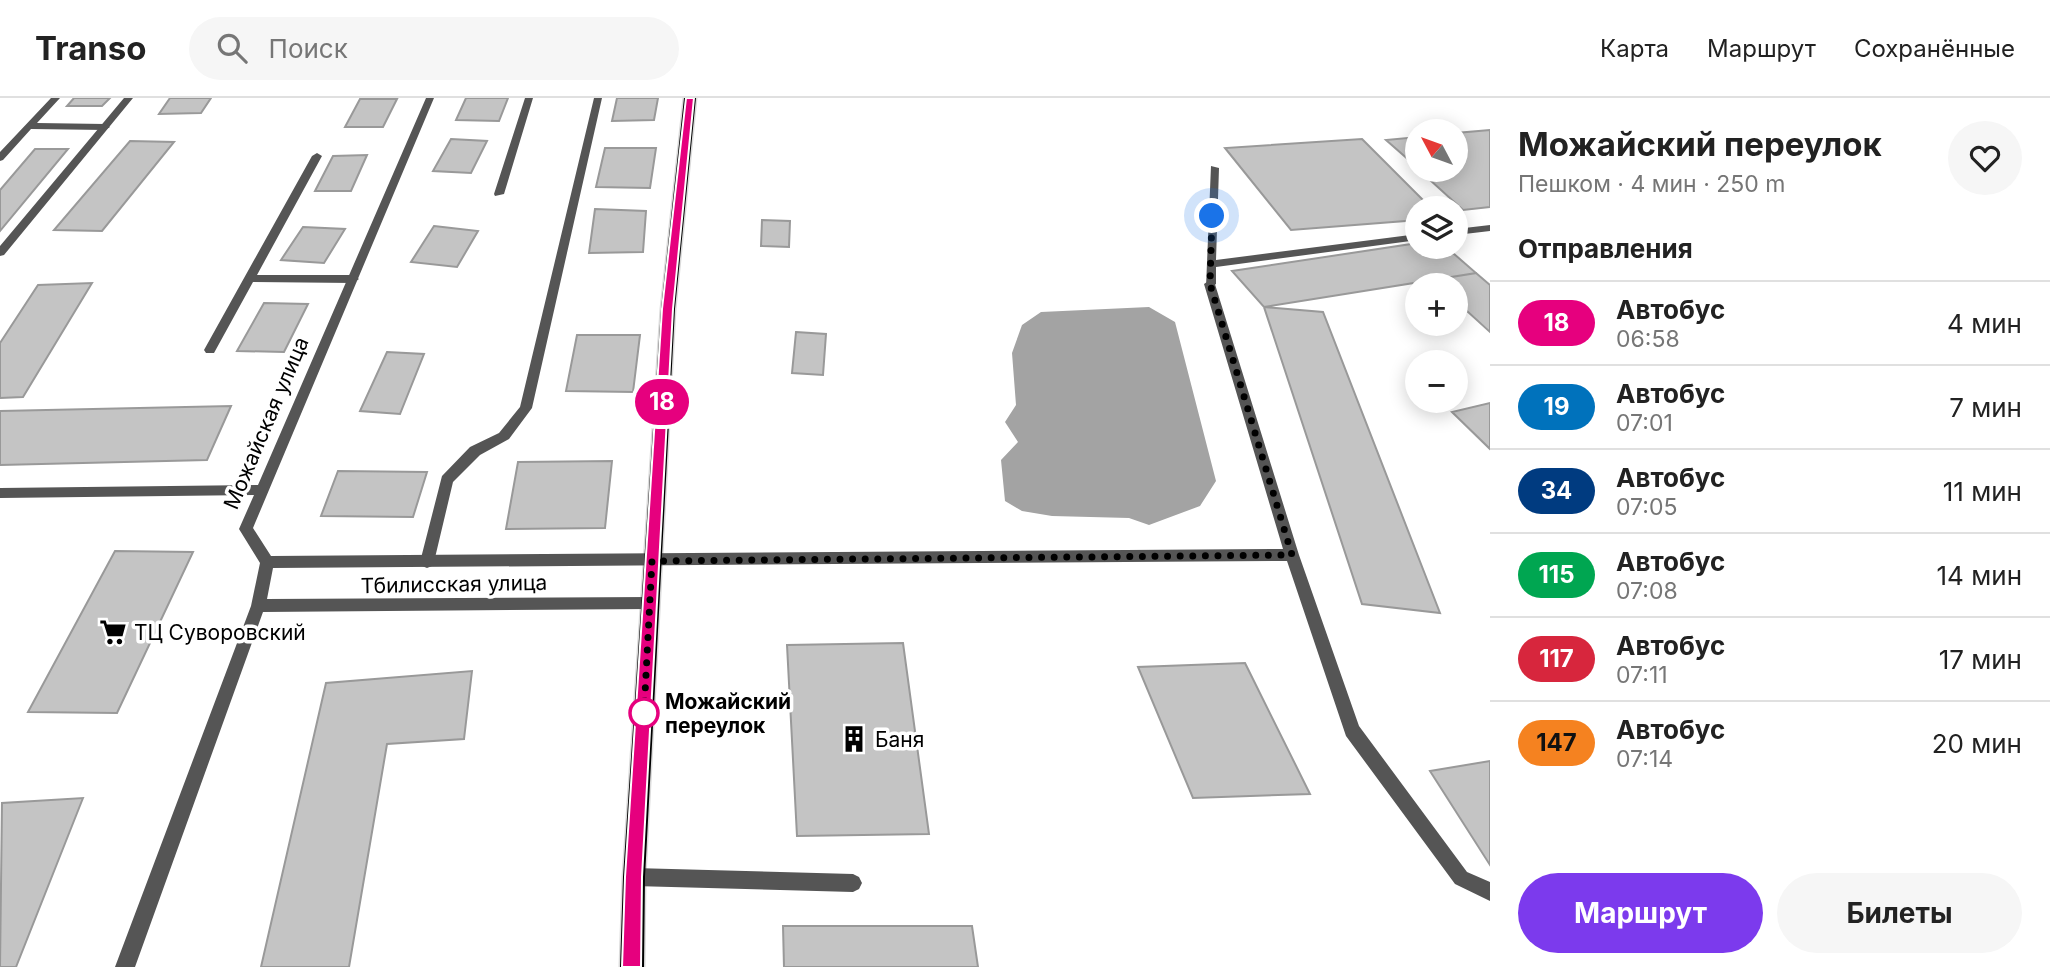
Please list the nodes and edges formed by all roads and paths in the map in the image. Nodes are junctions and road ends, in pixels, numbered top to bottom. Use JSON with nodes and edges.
{"nodes":[{"id":1,"x":56,"y":98,"type":"edge"},
{"id":2,"x":129,"y":98,"type":"edge"},
{"id":3,"x":430,"y":98,"type":"edge"},
{"id":4,"x":529,"y":98,"type":"edge"},
{"id":5,"x":598,"y":98,"type":"edge"},
{"id":6,"x":690,"y":98,"type":"edge"},
{"id":7,"x":29,"y":126,"type":"junction"},
{"id":8,"x":106,"y":127,"type":"junction"},
{"id":9,"x":317,"y":156,"type":"dead end"},
{"id":10,"x":0,"y":158,"type":"edge"},
{"id":11,"x":1214,"y":169,"type":"dead end"},
{"id":12,"x":499,"y":194,"type":"dead end"},
{"id":13,"x":1490,"y":228,"type":"edge"},
{"id":14,"x":1468,"y":231,"type":"edge"},
{"id":15,"x":1405,"y":239,"type":"edge"},
{"id":16,"x":0,"y":253,"type":"edge"},
{"id":17,"x":1211,"y":264,"type":"junction"},
{"id":18,"x":250,"y":278,"type":"junction"},
{"id":19,"x":353,"y":279,"type":"junction"},
{"id":20,"x":209,"y":350,"type":"dead end"},
{"id":21,"x":262,"y":490,"type":"junction"},
{"id":22,"x":0,"y":493,"type":"edge"},
{"id":23,"x":1292,"y":555,"type":"junction"},
{"id":24,"x":652,"y":561,"type":"junction"},
{"id":25,"x":267,"y":562,"type":"junction"},
{"id":26,"x":427,"y":562,"type":"junction"},
{"id":27,"x":651,"y":603,"type":"junction"},
{"id":28,"x":258,"y":606,"type":"junction"},
{"id":29,"x":634,"y":877,"type":"junction"},
{"id":30,"x":853,"y":883,"type":"dead end"},
{"id":31,"x":1490,"y":892,"type":"edge"},
{"id":32,"x":125,"y":967,"type":"edge"},
{"id":33,"x":632,"y":967,"type":"edge"}],
"edges":[{"from":1,"to":7,"type":"street"},
{"from":2,"to":8,"type":"street"},
{"from":3,"to":19,"type":"street","name":"Можайская улица"},
{"from":4,"to":12,"type":"street"},
{"from":5,"to":26,"type":"street"},
{"from":6,"to":24,"type":"main road"},
{"from":7,"to":8,"type":"street"},
{"from":7,"to":10,"type":"street"},
{"from":8,"to":16,"type":"street"},
{"from":9,"to":18,"type":"street"},
{"from":11,"to":17,"type":"street"},
{"from":13,"to":14,"type":"street"},
{"from":15,"to":17,"type":"street"},
{"from":17,"to":23,"type":"street"},
{"from":18,"to":19,"type":"street"},
{"from":18,"to":20,"type":"street"},
{"from":19,"to":21,"type":"street","name":"Можайская улица"},
{"from":21,"to":22,"type":"street"},
{"from":21,"to":25,"type":"street","name":"Можайская улица"},
{"from":23,"to":24,"type":"street","name":"Тбилисская улица"},
{"from":23,"to":31,"type":"street"},
{"from":24,"to":26,"type":"street","name":"Тбилисская улица"},
{"from":24,"to":27,"type":"main road"},
{"from":25,"to":26,"type":"street","name":"Тбилисская улица"},
{"from":25,"to":28,"type":"street"},
{"from":27,"to":28,"type":"street","name":"Тбилисская улица"},
{"from":27,"to":29,"type":"main road"},
{"from":28,"to":32,"type":"street"},
{"from":29,"to":30,"type":"street"},
{"from":29,"to":33,"type":"main road"}]}
